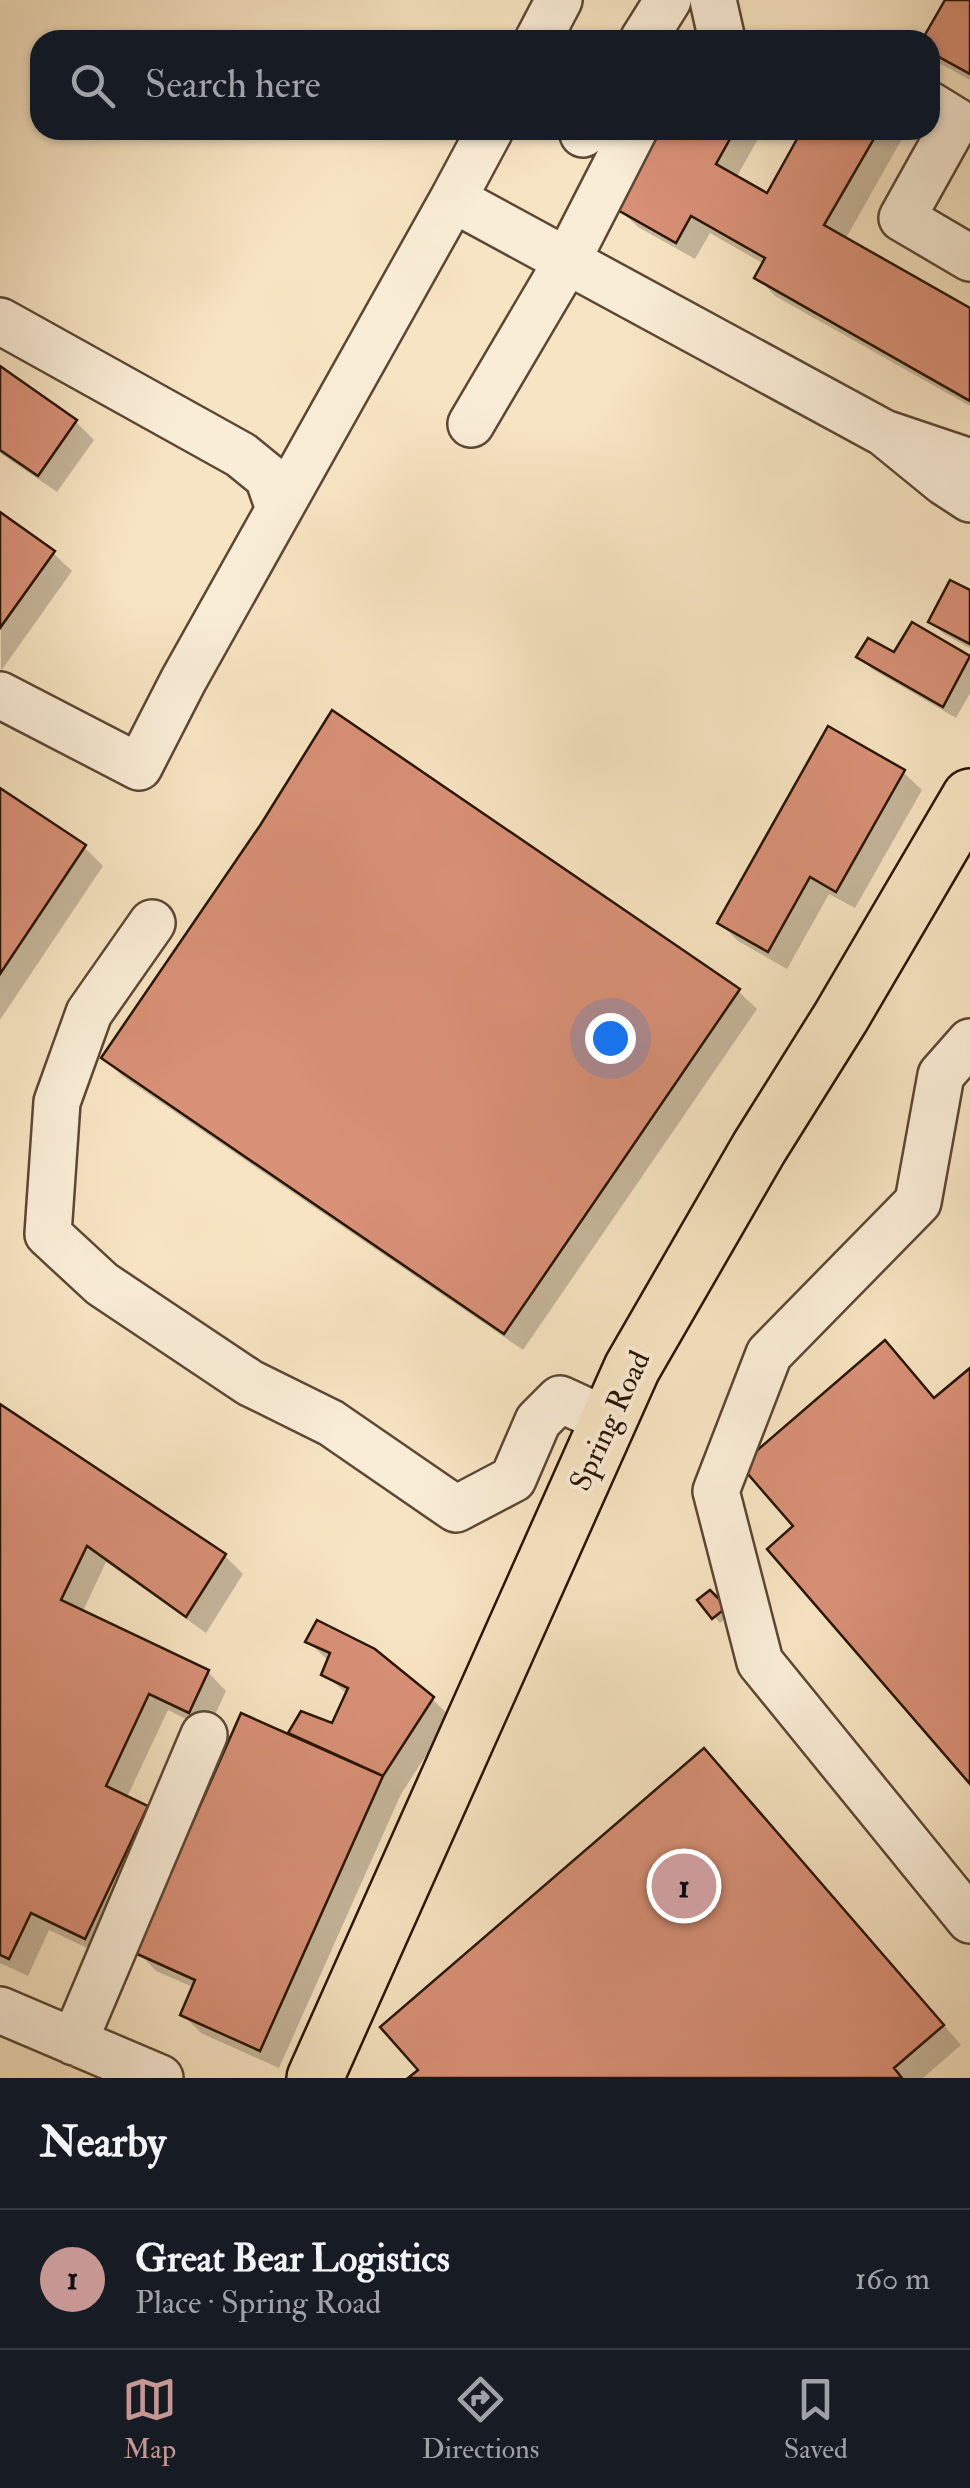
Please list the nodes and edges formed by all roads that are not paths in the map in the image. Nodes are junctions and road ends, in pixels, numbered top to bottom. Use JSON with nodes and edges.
{"nodes":[{"id":1,"x":559,"y":0,"type":"edge"},
{"id":2,"x":668,"y":0,"type":"edge"},
{"id":3,"x":713,"y":0,"type":"edge"},
{"id":4,"x":543,"y":30,"type":"edge"},
{"id":5,"x":649,"y":30,"type":"edge"},
{"id":6,"x":720,"y":30,"type":"edge"},
{"id":7,"x":940,"y":112,"type":"edge"},
{"id":8,"x":485,"y":140,"type":"edge"},
{"id":9,"x":629,"y":140,"type":"edge"},
{"id":10,"x":453,"y":199,"type":"junction"},
{"id":11,"x":970,"y":258,"type":"edge"},
{"id":12,"x":567,"y":261,"type":"junction"},
{"id":13,"x":0,"y":322,"type":"edge"},
{"id":14,"x":472,"y":424,"type":"dead end"},
{"id":15,"x":884,"y":433,"type":"junction"},
{"id":16,"x":970,"y":462,"type":"edge"},
{"id":17,"x":970,"y":499,"type":"edge"},
{"id":18,"x":279,"y":509,"type":"junction"},
{"id":19,"x":0,"y":695,"type":"edge"},
{"id":20,"x":970,"y":797,"type":"edge"},
{"id":21,"x":152,"y":923,"type":"dead end"},
{"id":22,"x":970,"y":1042,"type":"edge"},
{"id":23,"x":608,"y":1421,"type":"junction"},
{"id":24,"x":204,"y":1734,"type":"dead end"},
{"id":25,"x":970,"y":1920,"type":"edge"},
{"id":26,"x":0,"y":2010,"type":"edge"},
{"id":27,"x":74,"y":2042,"type":"junction"},
{"id":28,"x":160,"y":2078,"type":"edge"},
{"id":29,"x":315,"y":2078,"type":"edge"}],
"edges":[{"from":1,"to":4,"type":"lane"},
{"from":2,"to":5,"type":"lane"},
{"from":3,"to":6,"type":"lane"},
{"from":7,"to":11,"type":"lane"},
{"from":8,"to":10,"type":"lane"},
{"from":9,"to":12,"type":"lane"},
{"from":10,"to":12,"type":"lane"},
{"from":10,"to":18,"type":"lane"},
{"from":12,"to":14,"type":"lane"},
{"from":12,"to":15,"type":"lane"},
{"from":13,"to":18,"type":"lane"},
{"from":15,"to":16,"type":"lane"},
{"from":15,"to":17,"type":"lane"},
{"from":18,"to":19,"type":"lane"},
{"from":20,"to":23,"type":"main road","name":"Spring Road"},
{"from":21,"to":23,"type":"lane"},
{"from":22,"to":25,"type":"lane"},
{"from":23,"to":29,"type":"main road","name":"Spring Road"},
{"from":24,"to":27,"type":"lane"},
{"from":26,"to":27,"type":"lane"},
{"from":27,"to":28,"type":"lane"}]}
